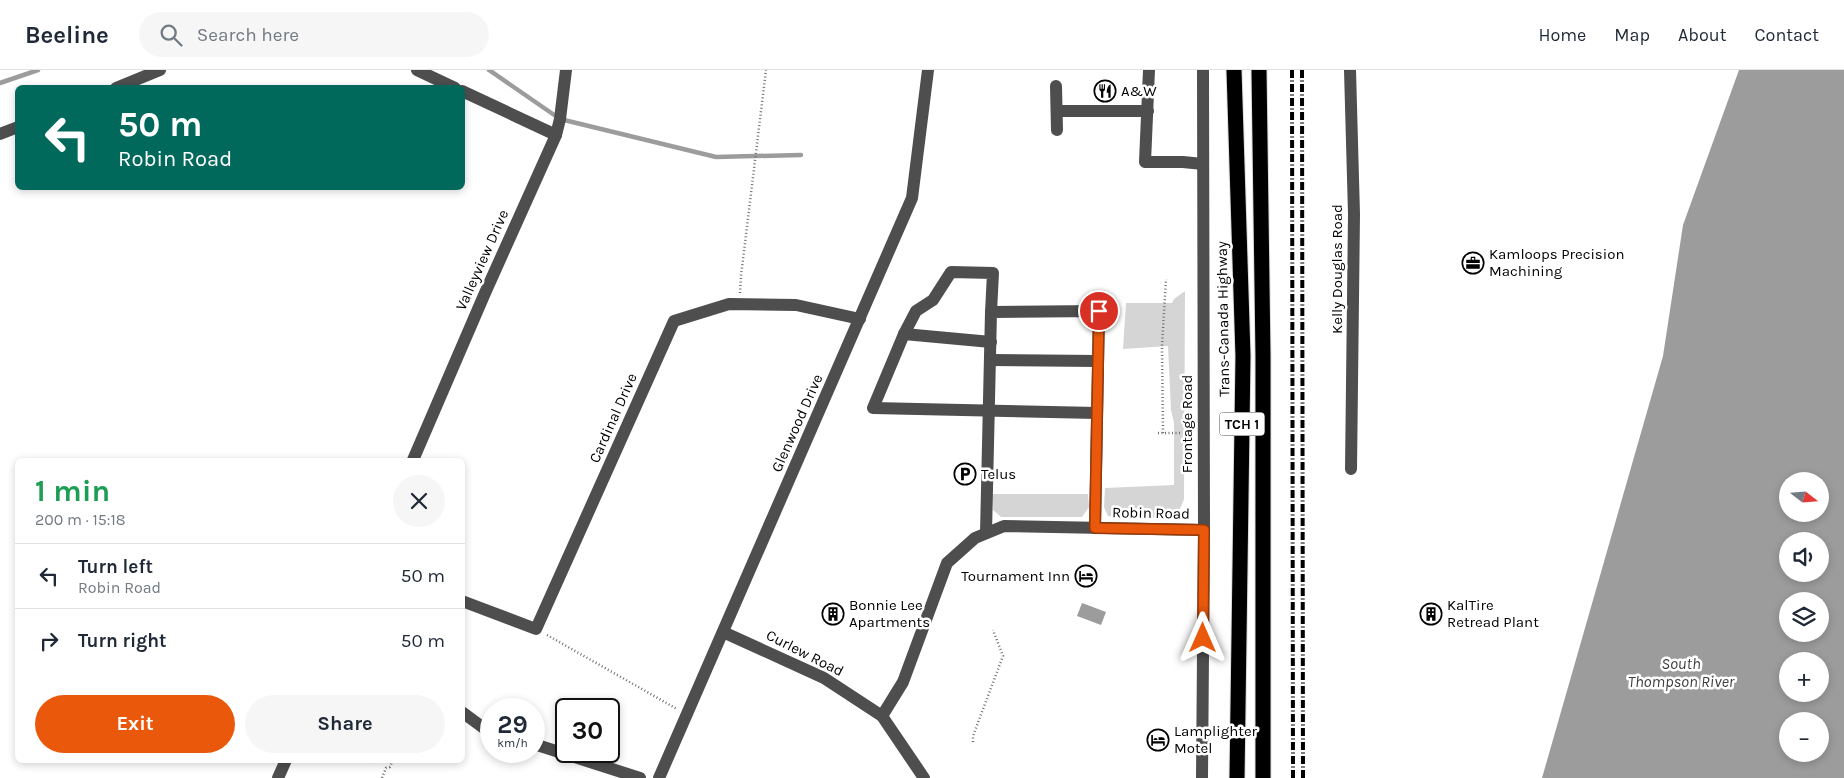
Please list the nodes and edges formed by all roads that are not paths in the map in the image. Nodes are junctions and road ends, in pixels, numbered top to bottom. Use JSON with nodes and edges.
{"nodes":[{"id":1,"x":160,"y":70,"type":"edge"},
{"id":2,"x":417,"y":70,"type":"edge"},
{"id":3,"x":566,"y":70,"type":"edge"},
{"id":4,"x":928,"y":70,"type":"edge"},
{"id":5,"x":1149,"y":70,"type":"edge"},
{"id":6,"x":1203,"y":70,"type":"edge"},
{"id":7,"x":1234,"y":70,"type":"edge"},
{"id":8,"x":1259,"y":70,"type":"edge"},
{"id":9,"x":1350,"y":70,"type":"edge"},
{"id":10,"x":123,"y":85,"type":"edge"},
{"id":11,"x":449,"y":85,"type":"edge"},
{"id":12,"x":1056,"y":86,"type":"dead end"},
{"id":13,"x":465,"y":92,"type":"edge"},
{"id":14,"x":1057,"y":111,"type":"junction"},
{"id":15,"x":1148,"y":111,"type":"junction"},
{"id":16,"x":15,"y":128,"type":"edge"},
{"id":17,"x":1057,"y":130,"type":"dead end"},
{"id":18,"x":0,"y":134,"type":"edge"},
{"id":19,"x":556,"y":135,"type":"junction"},
{"id":20,"x":1203,"y":164,"type":"junction"},
{"id":21,"x":991,"y":312,"type":"junction"},
{"id":22,"x":860,"y":319,"type":"junction"},
{"id":23,"x":904,"y":334,"type":"junction"},
{"id":24,"x":991,"y":342,"type":"junction"},
{"id":25,"x":990,"y":360,"type":"junction"},
{"id":26,"x":1098,"y":361,"type":"junction"},
{"id":27,"x":989,"y":412,"type":"junction"},
{"id":28,"x":1097,"y":413,"type":"junction"},
{"id":29,"x":414,"y":458,"type":"edge"},
{"id":30,"x":1351,"y":469,"type":"dead end"},
{"id":31,"x":1095,"y":528,"type":"junction"},
{"id":32,"x":1204,"y":530,"type":"junction"},
{"id":33,"x":986,"y":533,"type":"junction"},
{"id":34,"x":465,"y":602,"type":"edge"},
{"id":35,"x":723,"y":632,"type":"junction"},
{"id":36,"x":465,"y":714,"type":"edge"},
{"id":37,"x":882,"y":716,"type":"junction"},
{"id":38,"x":480,"y":725,"type":"edge"},
{"id":39,"x":545,"y":748,"type":"edge"},
{"id":40,"x":285,"y":763,"type":"edge"},
{"id":41,"x":278,"y":778,"type":"edge"},
{"id":42,"x":640,"y":778,"type":"edge"},
{"id":43,"x":659,"y":778,"type":"edge"},
{"id":44,"x":924,"y":778,"type":"edge"},
{"id":45,"x":1202,"y":778,"type":"edge"},
{"id":46,"x":1237,"y":778,"type":"edge"},
{"id":47,"x":1263,"y":778,"type":"edge"}],
"edges":[{"from":1,"to":10,"type":"street"},
{"from":2,"to":11,"type":"street"},
{"from":3,"to":19,"type":"street","name":"Valleyview Drive"},
{"from":4,"to":22,"type":"street","name":"Glenwood Drive"},
{"from":5,"to":15,"type":"street"},
{"from":6,"to":20,"type":"street","name":"Frontage Road"},
{"from":7,"to":46,"type":"highway","name":"Trans-Canada Highway","number":"TCH 1"},
{"from":8,"to":47,"type":"highway","number":"TCH 1"},
{"from":9,"to":30,"type":"street","name":"Kelly Douglas Road"},
{"from":12,"to":14,"type":"street"},
{"from":13,"to":19,"type":"street"},
{"from":14,"to":15,"type":"street"},
{"from":14,"to":17,"type":"street"},
{"from":15,"to":20,"type":"street"},
{"from":16,"to":18,"type":"street"},
{"from":19,"to":29,"type":"street","name":"Valleyview Drive"},
{"from":20,"to":32,"type":"street","name":"Frontage Road"},
{"from":21,"to":23,"type":"street"},
{"from":21,"to":24,"type":"street"},
{"from":21,"to":26,"type":"street"},
{"from":22,"to":34,"type":"street","name":"Cardinal Drive"},
{"from":22,"to":35,"type":"street","name":"Glenwood Drive"},
{"from":23,"to":24,"type":"street"},
{"from":23,"to":27,"type":"street"},
{"from":24,"to":25,"type":"street"},
{"from":25,"to":26,"type":"street"},
{"from":25,"to":27,"type":"street"},
{"from":26,"to":28,"type":"street"},
{"from":27,"to":28,"type":"street"},
{"from":27,"to":33,"type":"street"},
{"from":28,"to":31,"type":"street"},
{"from":31,"to":32,"type":"street","name":"Robin Road"},
{"from":31,"to":33,"type":"street","name":"Robin Road"},
{"from":32,"to":45,"type":"street","name":"Frontage Road"},
{"from":33,"to":37,"type":"street","name":"Robin Road"},
{"from":35,"to":37,"type":"street","name":"Curlew Road"},
{"from":35,"to":43,"type":"street","name":"Glenwood Drive"},
{"from":36,"to":38,"type":"street"},
{"from":37,"to":44,"type":"street","name":"Curlew Road"},
{"from":39,"to":42,"type":"street"},
{"from":40,"to":41,"type":"street"}]}
